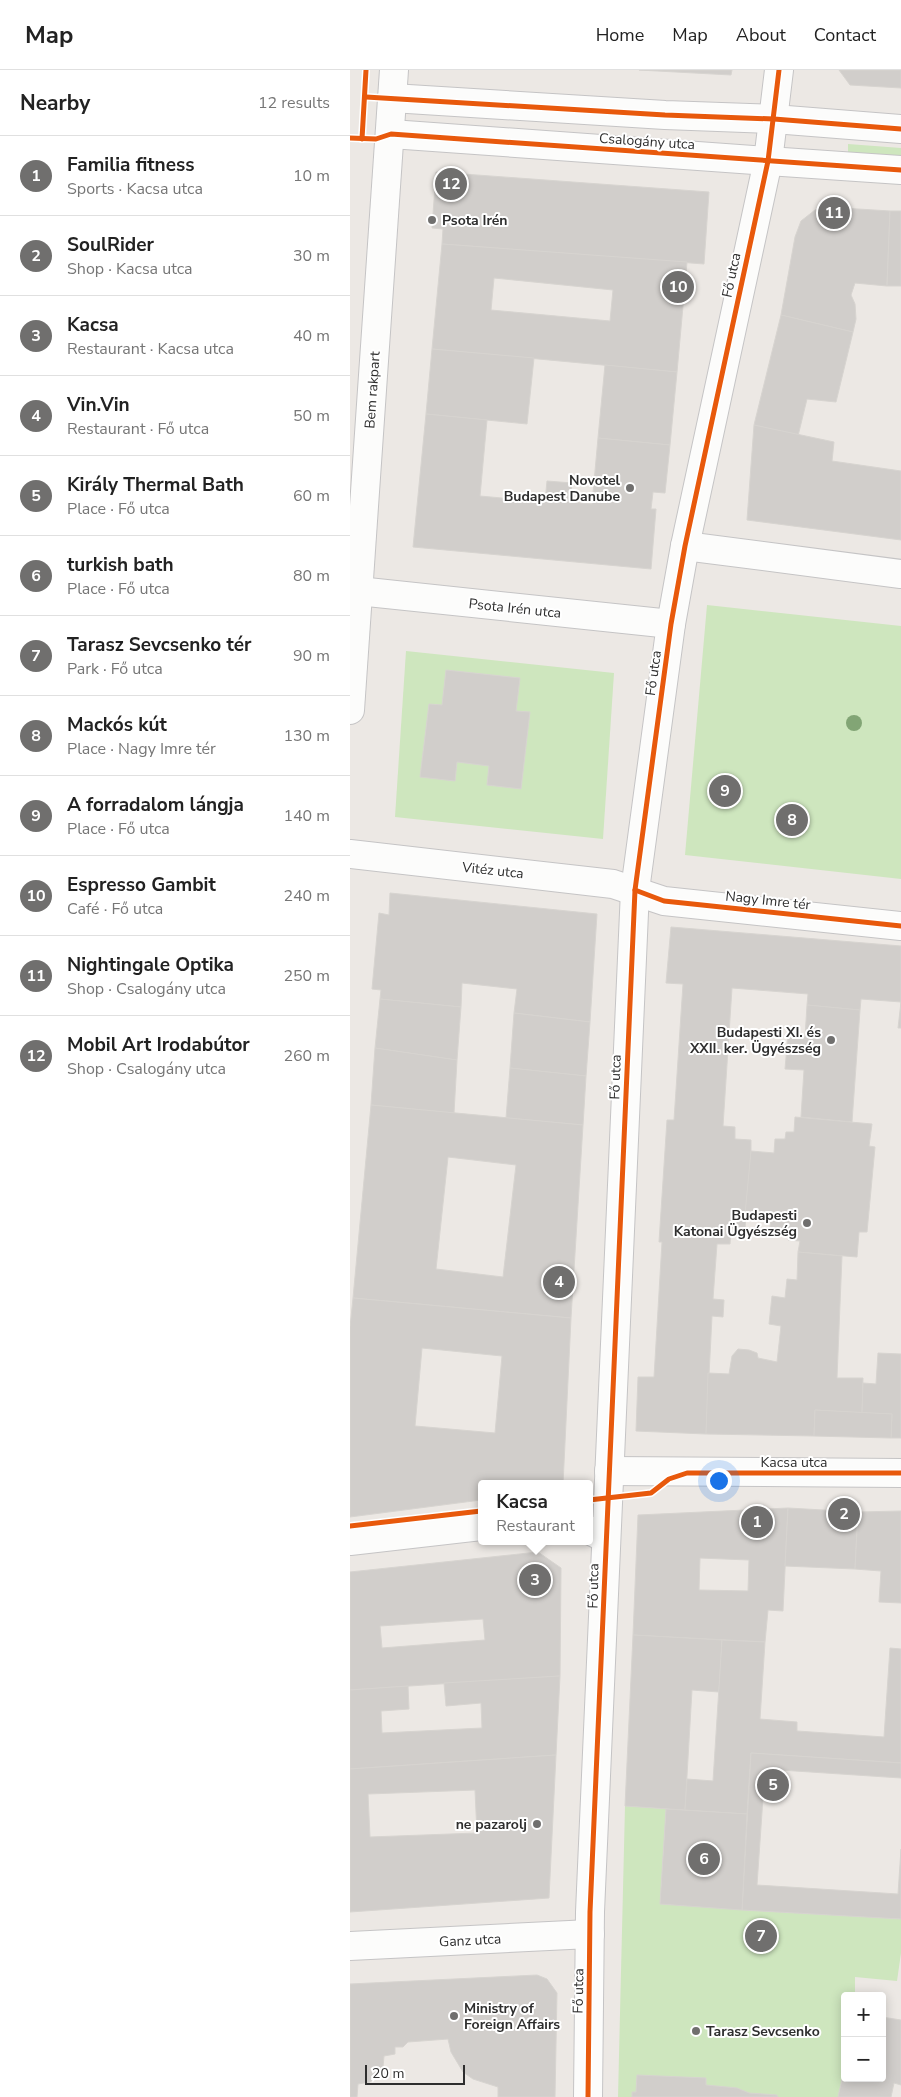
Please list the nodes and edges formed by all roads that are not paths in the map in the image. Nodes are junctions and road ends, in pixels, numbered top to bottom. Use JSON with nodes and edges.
{"nodes":[{"id":1,"x":394,"y":70,"type":"edge"},
{"id":2,"x":778,"y":70,"type":"edge"},
{"id":3,"x":392,"y":98,"type":"junction"},
{"id":4,"x":774,"y":119,"type":"junction"},
{"id":5,"x":901,"y":129,"type":"edge"},
{"id":6,"x":391,"y":134,"type":"junction"},
{"id":7,"x":768,"y":161,"type":"junction"},
{"id":8,"x":901,"y":170,"type":"edge"},
{"id":9,"x":685,"y":546,"type":"junction"},
{"id":10,"x":901,"y":574,"type":"edge"},
{"id":11,"x":358,"y":591,"type":"junction"},
{"id":12,"x":671,"y":624,"type":"junction"},
{"id":13,"x":350,"y":710,"type":"edge"},
{"id":14,"x":350,"y":854,"type":"edge"},
{"id":15,"x":635,"y":890,"type":"junction"},
{"id":16,"x":901,"y":926,"type":"edge"},
{"id":17,"x":609,"y":1471,"type":"junction"},
{"id":18,"x":901,"y":1473,"type":"edge"},
{"id":19,"x":478,"y":1526,"type":"edge"},
{"id":20,"x":597,"y":1534,"type":"edge"},
{"id":21,"x":350,"y":1542,"type":"edge"},
{"id":22,"x":590,"y":1934,"type":"junction"},
{"id":23,"x":350,"y":1946,"type":"edge"},
{"id":24,"x":588,"y":2097,"type":"edge"}],
"edges":[{"from":1,"to":3,"type":"street","name":"Bem rakpart"},
{"from":2,"to":4,"type":"street","name":"Fő utca"},
{"from":3,"to":4,"type":"street","name":"Csalogány utca"},
{"from":3,"to":6,"type":"street","name":"Bem rakpart"},
{"from":4,"to":5,"type":"street","name":"Csalogány utca"},
{"from":4,"to":7,"type":"street","name":"Fő utca"},
{"from":6,"to":7,"type":"street","name":"Csalogány utca"},
{"from":6,"to":11,"type":"street","name":"Bem rakpart"},
{"from":7,"to":8,"type":"street","name":"Csalogány utca"},
{"from":7,"to":9,"type":"street","name":"Fő utca"},
{"from":9,"to":10,"type":"street"},
{"from":9,"to":12,"type":"street","name":"Fő utca"},
{"from":11,"to":12,"type":"street","name":"Psota Irén utca"},
{"from":11,"to":13,"type":"street","name":"Bem rakpart"},
{"from":12,"to":15,"type":"street","name":"Fő utca"},
{"from":14,"to":15,"type":"street","name":"Vitéz utca"},
{"from":15,"to":16,"type":"street","name":"Nagy Imre tér"},
{"from":15,"to":17,"type":"street","name":"Fő utca"},
{"from":17,"to":18,"type":"street","name":"Kacsa utca"},
{"from":17,"to":20,"type":"street","name":"Fő utca"},
{"from":19,"to":21,"type":"street"},
{"from":20,"to":22,"type":"street","name":"Fő utca"},
{"from":22,"to":23,"type":"street","name":"Ganz utca"},
{"from":22,"to":24,"type":"street","name":"Fő utca"}]}
